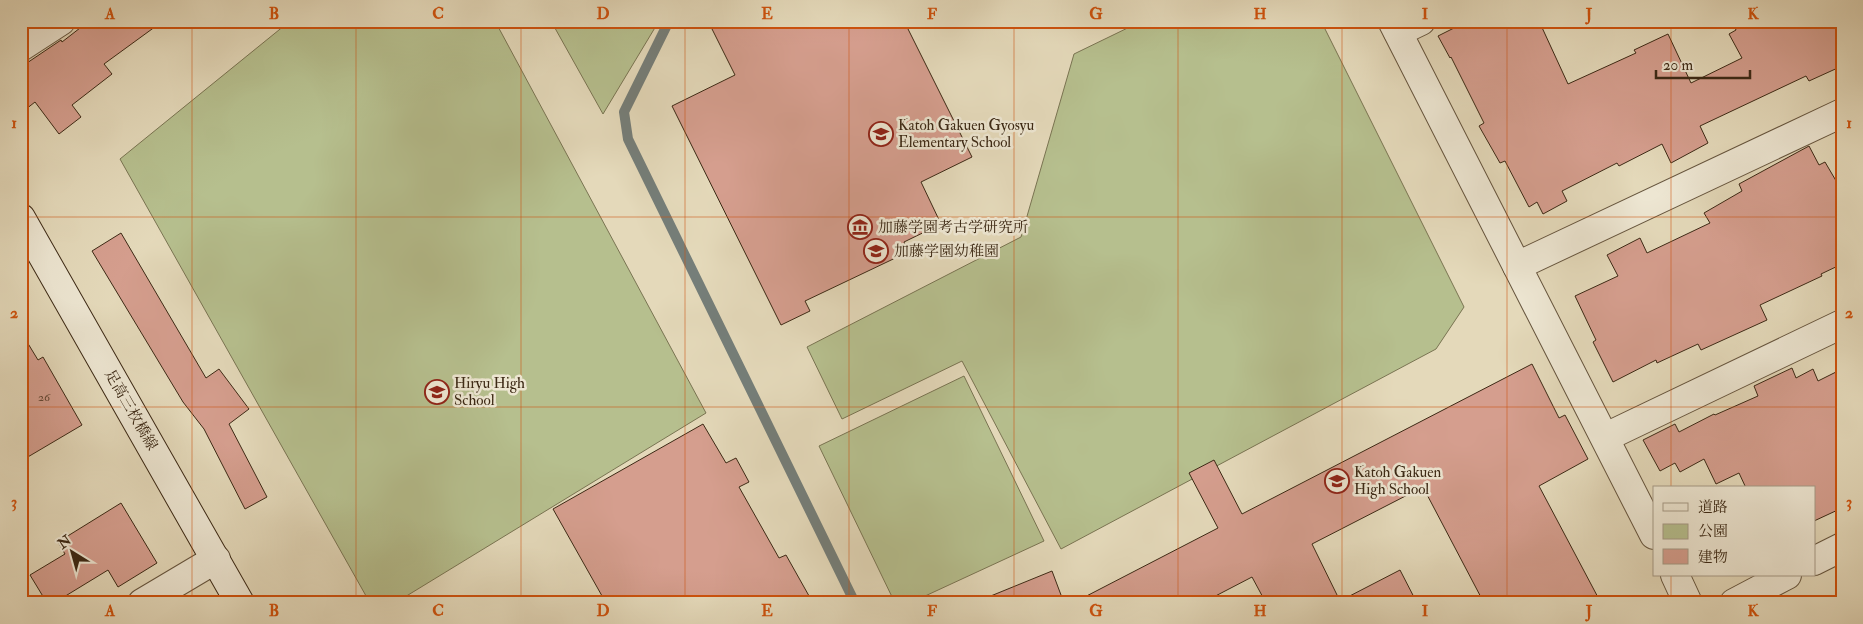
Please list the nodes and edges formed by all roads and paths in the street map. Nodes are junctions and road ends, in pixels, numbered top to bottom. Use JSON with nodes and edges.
{"nodes":[{"id":1,"x":61,"y":21,"type":"edge"},
{"id":2,"x":1404,"y":25,"type":"edge"},
{"id":3,"x":21,"y":47,"type":"edge"},
{"id":4,"x":1842,"y":113,"type":"edge"},
{"id":5,"x":21,"y":218,"type":"edge"},
{"id":6,"x":1518,"y":266,"type":"junction"},
{"id":7,"x":1842,"y":324,"type":"edge"},
{"id":8,"x":1606,"y":438,"type":"junction"},
{"id":9,"x":1653,"y":532,"type":"edge"},
{"id":10,"x":1842,"y":547,"type":"edge"},
{"id":11,"x":216,"y":559,"type":"junction"},
{"id":12,"x":1816,"y":560,"type":"edge"},
{"id":13,"x":1675,"y":576,"type":"edge"},
{"id":14,"x":1785,"y":576,"type":"edge"},
{"id":15,"x":142,"y":603,"type":"edge"},
{"id":16,"x":240,"y":603,"type":"edge"},
{"id":17,"x":1688,"y":603,"type":"edge"},
{"id":18,"x":1734,"y":603,"type":"edge"}],
"edges":[{"from":1,"to":3,"type":"street"},
{"from":2,"to":6,"type":"street"},
{"from":4,"to":6,"type":"street"},
{"from":5,"to":11,"type":"street","name":"足高三枚橋線"},
{"from":6,"to":8,"type":"street"},
{"from":7,"to":8,"type":"street"},
{"from":8,"to":9,"type":"street"},
{"from":10,"to":12,"type":"street"},
{"from":11,"to":15,"type":"street"},
{"from":11,"to":16,"type":"street","name":"足高三枚橋線"},
{"from":13,"to":17,"type":"street"},
{"from":14,"to":18,"type":"street"}]}
